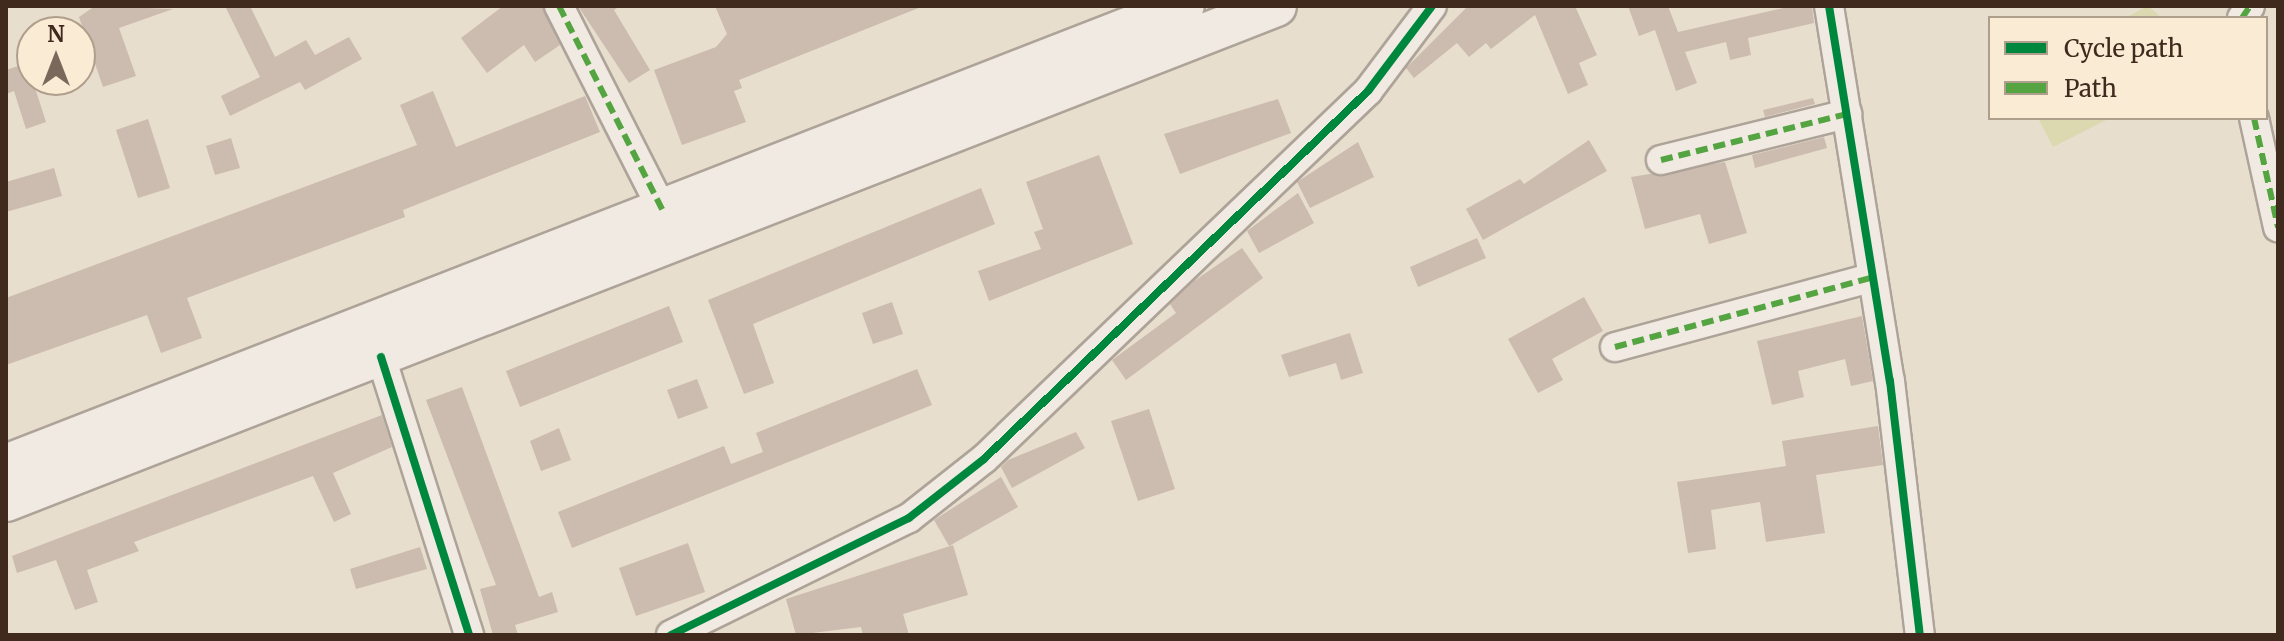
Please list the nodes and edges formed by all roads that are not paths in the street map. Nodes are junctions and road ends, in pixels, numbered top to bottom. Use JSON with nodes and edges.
{"nodes":[{"id":1,"x":559,"y":6,"type":"edge"},
{"id":2,"x":1184,"y":6,"type":"edge"},
{"id":3,"x":1276,"y":6,"type":"edge"},
{"id":4,"x":1432,"y":6,"type":"edge"},
{"id":5,"x":1829,"y":6,"type":"edge"},
{"id":6,"x":1847,"y":114,"type":"junction"},
{"id":7,"x":2254,"y":120,"type":"edge"},
{"id":8,"x":1661,"y":160,"type":"dead end"},
{"id":9,"x":663,"y":211,"type":"junction"},
{"id":10,"x":2278,"y":227,"type":"edge"},
{"id":11,"x":1870,"y":278,"type":"junction"},
{"id":12,"x":1615,"y":347,"type":"dead end"},
{"id":13,"x":381,"y":357,"type":"junction"},
{"id":14,"x":6,"y":465,"type":"edge"},
{"id":15,"x":6,"y":501,"type":"edge"},
{"id":16,"x":469,"y":635,"type":"edge"},
{"id":17,"x":671,"y":635,"type":"edge"},
{"id":18,"x":1920,"y":635,"type":"edge"}],
"edges":[{"from":1,"to":9,"type":"street"},
{"from":2,"to":9,"type":"main road"},
{"from":3,"to":13,"type":"main road"},
{"from":4,"to":17,"type":"street"},
{"from":5,"to":6,"type":"street"},
{"from":6,"to":8,"type":"street"},
{"from":6,"to":11,"type":"street"},
{"from":7,"to":10,"type":"street"},
{"from":9,"to":14,"type":"main road"},
{"from":11,"to":12,"type":"street"},
{"from":11,"to":18,"type":"street"},
{"from":13,"to":15,"type":"main road"},
{"from":13,"to":16,"type":"street"}]}
